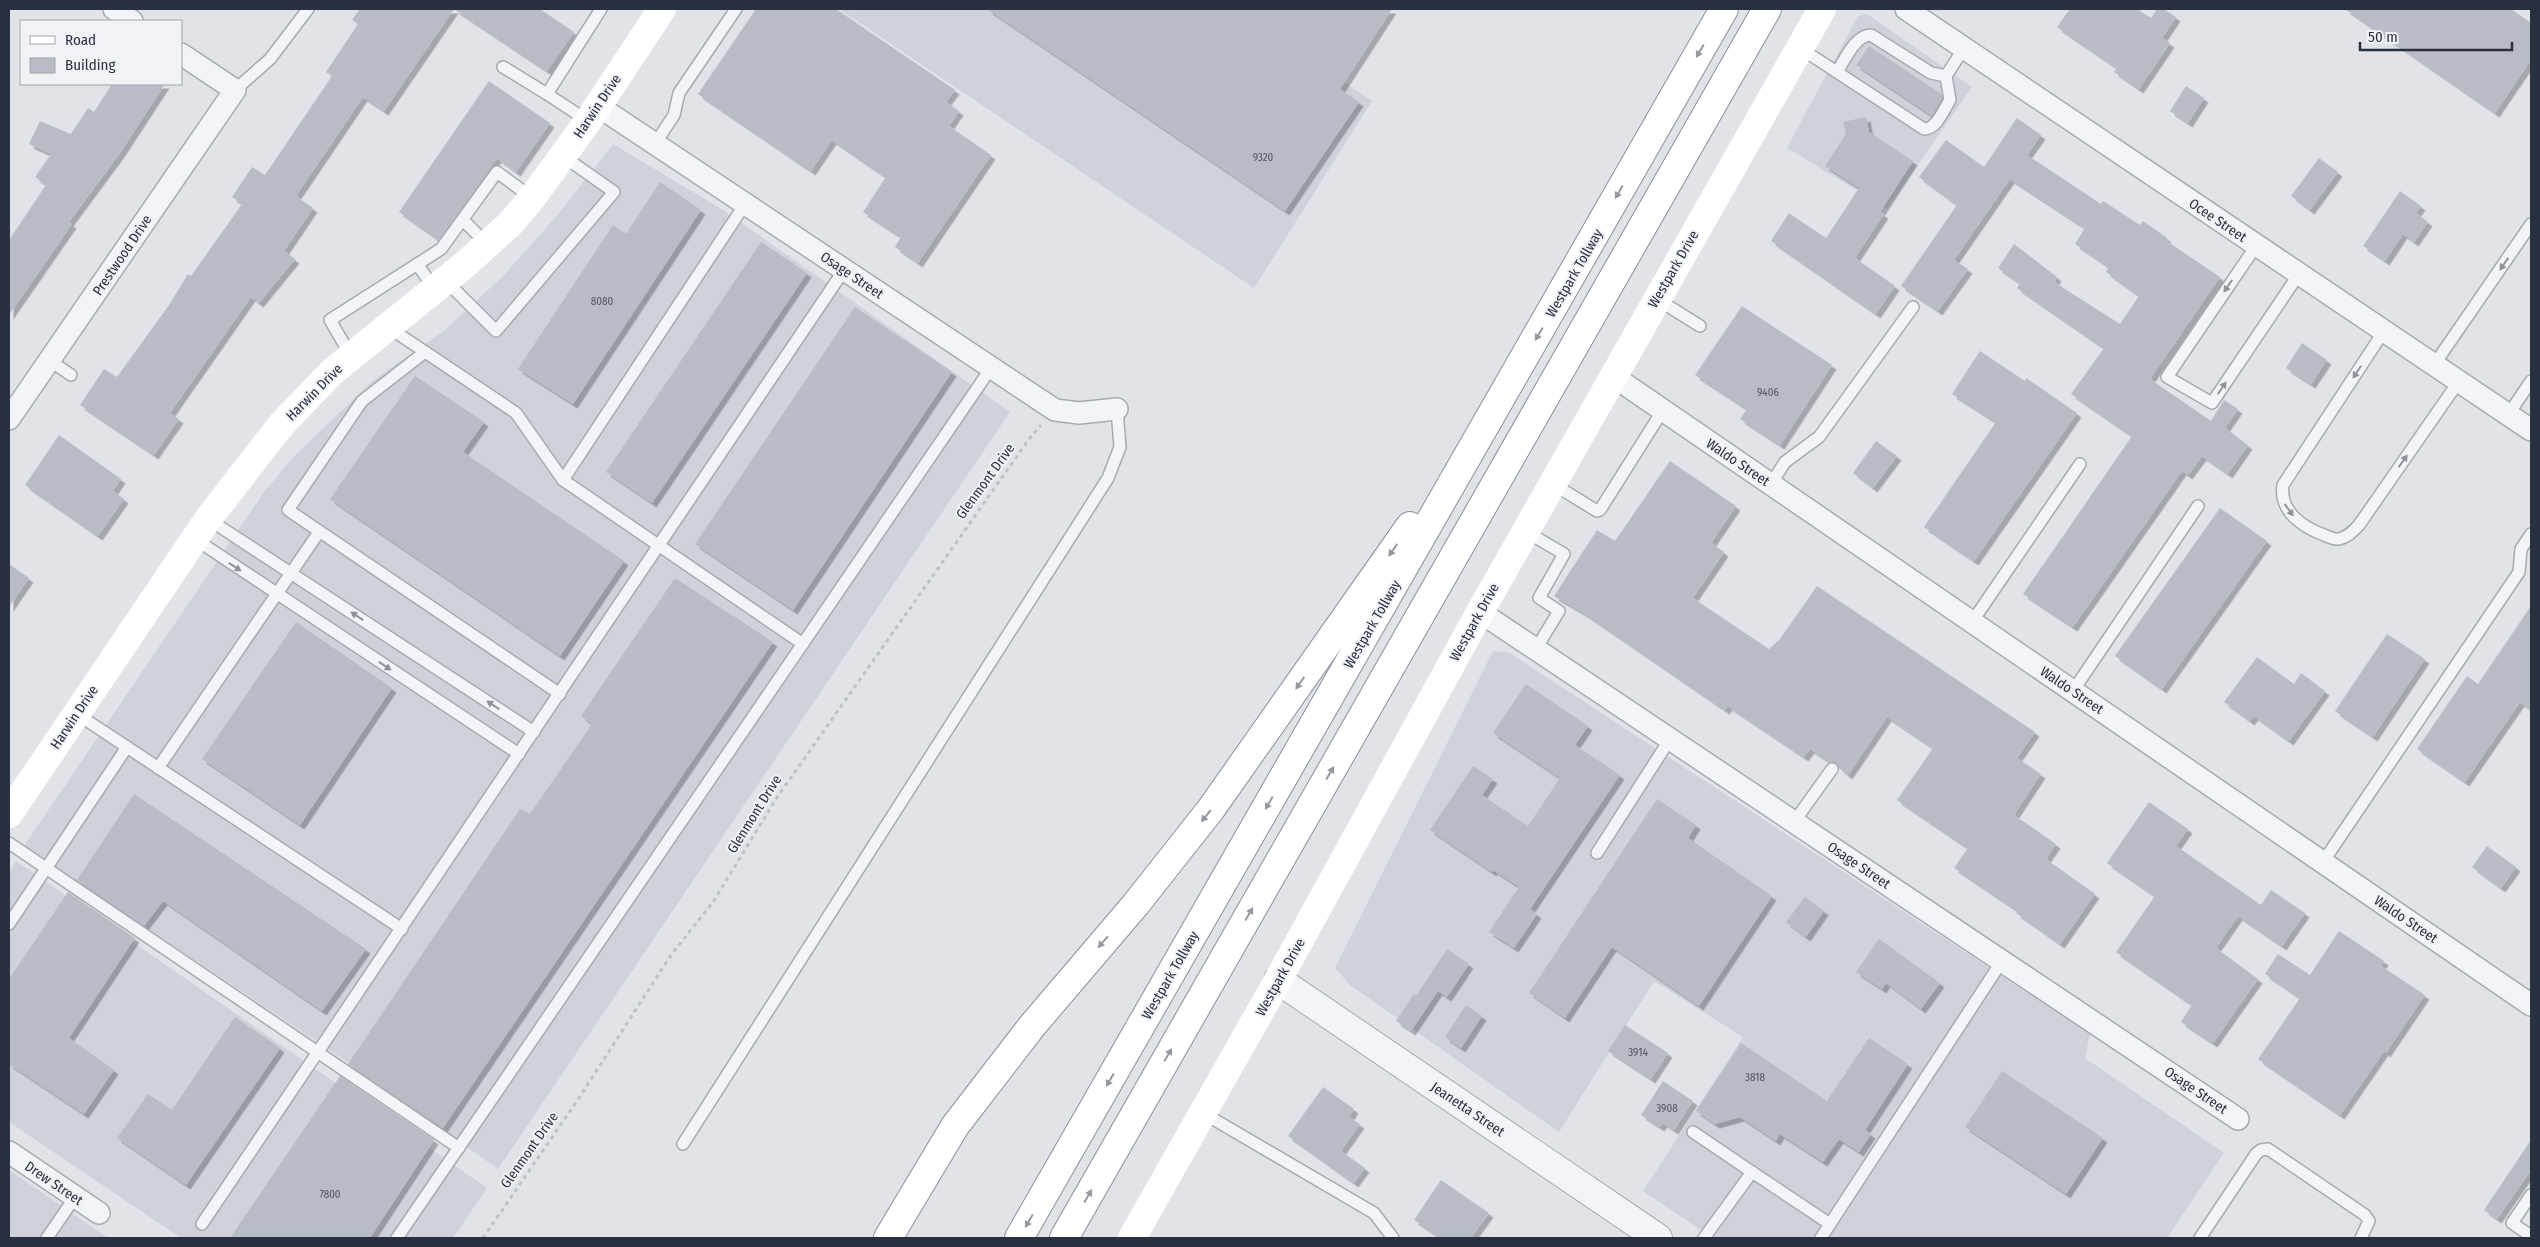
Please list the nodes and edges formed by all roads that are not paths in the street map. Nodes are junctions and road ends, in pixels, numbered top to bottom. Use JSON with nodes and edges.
{"nodes":[{"id":1,"x":114,"y":9,"type":"edge"},
{"id":2,"x":308,"y":9,"type":"edge"},
{"id":3,"x":601,"y":9,"type":"edge"},
{"id":4,"x":662,"y":9,"type":"edge"},
{"id":5,"x":736,"y":9,"type":"edge"},
{"id":6,"x":1724,"y":9,"type":"edge"},
{"id":7,"x":1767,"y":9,"type":"edge"},
{"id":8,"x":1822,"y":9,"type":"edge"},
{"id":9,"x":1906,"y":9,"type":"edge"},
{"id":10,"x":130,"y":20,"type":"edge"},
{"id":11,"x":1800,"y":48,"type":"junction"},
{"id":12,"x":1964,"y":48,"type":"junction"},
{"id":13,"x":182,"y":55,"type":"edge"},
{"id":14,"x":503,"y":67,"type":"dead end"},
{"id":15,"x":1837,"y":72,"type":"junction"},
{"id":16,"x":1946,"y":76,"type":"junction"},
{"id":17,"x":234,"y":90,"type":"junction"},
{"id":18,"x":547,"y":94,"type":"junction"},
{"id":19,"x":593,"y":114,"type":"junction"},
{"id":20,"x":655,"y":144,"type":"junction"},
{"id":21,"x":563,"y":156,"type":"junction"},
{"id":22,"x":532,"y":198,"type":"junction"},
{"id":23,"x":745,"y":204,"type":"junction"},
{"id":24,"x":463,"y":220,"type":"junction"},
{"id":25,"x":2531,"y":224,"type":"edge"},
{"id":26,"x":487,"y":244,"type":"junction"},
{"id":27,"x":2256,"y":246,"type":"junction"},
{"id":28,"x":417,"y":264,"type":"junction"},
{"id":29,"x":844,"y":270,"type":"junction"},
{"id":30,"x":2299,"y":274,"type":"junction"},
{"id":31,"x":440,"y":284,"type":"junction"},
{"id":32,"x":1657,"y":298,"type":"junction"},
{"id":33,"x":1913,"y":307,"type":"dead end"},
{"id":34,"x":387,"y":326,"type":"junction"},
{"id":35,"x":1700,"y":326,"type":"dead end"},
{"id":36,"x":2384,"y":331,"type":"junction"},
{"id":37,"x":426,"y":352,"type":"junction"},
{"id":38,"x":351,"y":356,"type":"junction"},
{"id":39,"x":49,"y":360,"type":"junction"},
{"id":40,"x":2434,"y":365,"type":"junction"},
{"id":41,"x":991,"y":368,"type":"junction"},
{"id":42,"x":71,"y":375,"type":"dead end"},
{"id":43,"x":1613,"y":376,"type":"junction"},
{"id":44,"x":2531,"y":380,"type":"edge"},
{"id":45,"x":1512,"y":382,"type":"junction"},
{"id":46,"x":2459,"y":382,"type":"junction"},
{"id":47,"x":1117,"y":409,"type":"joint"},
{"id":48,"x":1663,"y":410,"type":"junction"},
{"id":49,"x":2508,"y":415,"type":"junction"},
{"id":50,"x":9,"y":419,"type":"edge"},
{"id":51,"x":2531,"y":430,"type":"edge"},
{"id":52,"x":2080,"y":464,"type":"dead end"},
{"id":53,"x":563,"y":480,"type":"junction"},
{"id":54,"x":1552,"y":483,"type":"junction"},
{"id":55,"x":1771,"y":484,"type":"junction"},
{"id":56,"x":2198,"y":506,"type":"dead end"},
{"id":57,"x":202,"y":529,"type":"junction"},
{"id":58,"x":1525,"y":531,"type":"junction"},
{"id":59,"x":318,"y":532,"type":"junction"},
{"id":60,"x":2531,"y":534,"type":"edge"},
{"id":61,"x":658,"y":546,"type":"junction"},
{"id":62,"x":290,"y":573,"type":"junction"},
{"id":63,"x":276,"y":594,"type":"junction"},
{"id":64,"x":1480,"y":612,"type":"junction"},
{"id":65,"x":1972,"y":622,"type":"junction"},
{"id":66,"x":803,"y":644,"type":"junction"},
{"id":67,"x":1536,"y":649,"type":"junction"},
{"id":68,"x":2073,"y":691,"type":"junction"},
{"id":69,"x":560,"y":694,"type":"junction"},
{"id":70,"x":77,"y":714,"type":"junction"},
{"id":71,"x":534,"y":732,"type":"junction"},
{"id":72,"x":1670,"y":739,"type":"junction"},
{"id":73,"x":127,"y":748,"type":"junction"},
{"id":74,"x":519,"y":754,"type":"junction"},
{"id":75,"x":158,"y":768,"type":"junction"},
{"id":76,"x":1832,"y":769,"type":"dead end"},
{"id":77,"x":9,"y":814,"type":"edge"},
{"id":78,"x":1794,"y":822,"type":"junction"},
{"id":79,"x":9,"y":843,"type":"edge"},
{"id":80,"x":1596,"y":853,"type":"dead end"},
{"id":81,"x":2323,"y":862,"type":"junction"},
{"id":82,"x":46,"y":868,"type":"junction"},
{"id":83,"x":9,"y":924,"type":"edge"},
{"id":84,"x":402,"y":929,"type":"junction"},
{"id":85,"x":2002,"y":961,"type":"junction"},
{"id":86,"x":1278,"y":980,"type":"junction"},
{"id":87,"x":2531,"y":1005,"type":"edge"},
{"id":88,"x":318,"y":1054,"type":"junction"},
{"id":89,"x":1203,"y":1113,"type":"junction"},
{"id":90,"x":2238,"y":1119,"type":"dead end"},
{"id":91,"x":1693,"y":1132,"type":"dead end"},
{"id":92,"x":683,"y":1144,"type":"dead end"},
{"id":93,"x":458,"y":1148,"type":"junction"},
{"id":94,"x":9,"y":1152,"type":"edge"},
{"id":95,"x":1752,"y":1172,"type":"junction"},
{"id":96,"x":2531,"y":1195,"type":"edge"},
{"id":97,"x":75,"y":1197,"type":"junction"},
{"id":98,"x":99,"y":1213,"type":"dead end"},
{"id":99,"x":202,"y":1224,"type":"dead end"},
{"id":100,"x":1830,"y":1224,"type":"junction"},
{"id":101,"x":2531,"y":1236,"type":"edge"},
{"id":102,"x":47,"y":1238,"type":"edge"},
{"id":103,"x":397,"y":1238,"type":"edge"},
{"id":104,"x":888,"y":1238,"type":"edge"},
{"id":105,"x":1019,"y":1238,"type":"edge"},
{"id":106,"x":1064,"y":1238,"type":"edge"},
{"id":107,"x":1132,"y":1238,"type":"edge"},
{"id":108,"x":1393,"y":1238,"type":"edge"},
{"id":109,"x":1658,"y":1238,"type":"edge"},
{"id":110,"x":1704,"y":1238,"type":"edge"},
{"id":111,"x":1821,"y":1238,"type":"edge"},
{"id":112,"x":2200,"y":1238,"type":"edge"},
{"id":113,"x":2361,"y":1238,"type":"edge"}],
"edges":[{"from":1,"to":10,"type":"street"},
{"from":2,"to":17,"type":"lane"},
{"from":3,"to":18,"type":"lane"},
{"from":4,"to":19,"type":"main road","name":"Harwin Drive"},
{"from":5,"to":20,"type":"lane"},
{"from":6,"to":45,"type":"main road","name":"Westpark Tollway","one_way":true},
{"from":106,"to":7,"type":"main road","one_way":true},
{"from":8,"to":11,"type":"main road","name":"Westpark Drive"},
{"from":9,"to":12,"type":"street","name":"Ocee Street"},
{"from":11,"to":15,"type":"lane"},
{"from":11,"to":32,"type":"main road","name":"Westpark Drive"},
{"from":12,"to":16,"type":"lane"},
{"from":12,"to":27,"type":"street","name":"Ocee Street"},
{"from":13,"to":17,"type":"street"},
{"from":14,"to":18,"type":"lane"},
{"from":15,"to":16,"type":"lane"},
{"from":15,"to":16,"type":"lane"},
{"from":17,"to":39,"type":"street","name":"Prestwood Drive"},
{"from":18,"to":19,"type":"lane"},
{"from":19,"to":20,"type":"street","name":"Osage Street"},
{"from":19,"to":21,"type":"main road","name":"Harwin Drive"},
{"from":20,"to":23,"type":"street","name":"Osage Street"},
{"from":21,"to":22,"type":"main road","name":"Harwin Drive"},
{"from":21,"to":31,"type":"lane"},
{"from":22,"to":24,"type":"lane"},
{"from":22,"to":26,"type":"main road","name":"Harwin Drive"},
{"from":23,"to":29,"type":"street","name":"Osage Street"},
{"from":23,"to":53,"type":"lane"},
{"from":24,"to":26,"type":"lane"},
{"from":24,"to":28,"type":"lane"},
{"from":25,"to":40,"type":"lane","one_way":true},
{"from":26,"to":31,"type":"main road","name":"Harwin Drive"},
{"from":27,"to":30,"type":"street","name":"Ocee Street"},
{"from":27,"to":30,"type":"lane","one_way":true},
{"from":28,"to":31,"type":"lane"},
{"from":28,"to":38,"type":"lane"},
{"from":29,"to":41,"type":"street","name":"Osage Street"},
{"from":29,"to":61,"type":"lane"},
{"from":30,"to":36,"type":"street","name":"Ocee Street"},
{"from":31,"to":34,"type":"main road","name":"Harwin Drive"},
{"from":32,"to":35,"type":"lane"},
{"from":32,"to":43,"type":"main road","name":"Westpark Drive"},
{"from":33,"to":55,"type":"lane"},
{"from":34,"to":37,"type":"lane"},
{"from":34,"to":38,"type":"main road","name":"Harwin Drive"},
{"from":36,"to":40,"type":"street","name":"Ocee Street"},
{"from":36,"to":46,"type":"lane","one_way":true},
{"from":37,"to":53,"type":"lane"},
{"from":37,"to":59,"type":"lane"},
{"from":38,"to":57,"type":"main road","name":"Harwin Drive"},
{"from":39,"to":42,"type":"lane"},
{"from":39,"to":50,"type":"street","name":"Prestwood Drive"},
{"from":40,"to":46,"type":"street","name":"Ocee Street"},
{"from":41,"to":47,"type":"street","name":"Osage Street"},
{"from":41,"to":66,"type":"lane"},
{"from":43,"to":48,"type":"street","name":"Waldo Street"},
{"from":43,"to":54,"type":"main road","name":"Westpark Drive"},
{"from":44,"to":49,"type":"lane"},
{"from":45,"to":104,"type":"main road","one_way":true},
{"from":45,"to":105,"type":"main road","name":"Westpark Tollway","one_way":true},
{"from":46,"to":49,"type":"street","name":"Ocee Street"},
{"from":47,"to":92,"type":"lane"},
{"from":48,"to":54,"type":"lane"},
{"from":48,"to":55,"type":"street","name":"Waldo Street"},
{"from":49,"to":51,"type":"street","name":"Ocee Street"},
{"from":52,"to":65,"type":"lane"},
{"from":53,"to":61,"type":"lane"},
{"from":54,"to":58,"type":"main road","name":"Westpark Drive"},
{"from":55,"to":65,"type":"street","name":"Waldo Street"},
{"from":56,"to":68,"type":"lane"},
{"from":57,"to":62,"type":"lane"},
{"from":57,"to":63,"type":"lane","one_way":true},
{"from":57,"to":70,"type":"main road","name":"Harwin Drive"},
{"from":58,"to":64,"type":"main road","name":"Westpark Drive"},
{"from":58,"to":67,"type":"lane"},
{"from":59,"to":62,"type":"lane"},
{"from":59,"to":69,"type":"lane"},
{"from":60,"to":81,"type":"lane"},
{"from":61,"to":66,"type":"lane"},
{"from":61,"to":69,"type":"lane"},
{"from":62,"to":63,"type":"lane"},
{"from":71,"to":62,"type":"lane","one_way":true},
{"from":63,"to":74,"type":"lane","one_way":true},
{"from":63,"to":75,"type":"lane"},
{"from":64,"to":67,"type":"street","name":"Osage Street"},
{"from":64,"to":86,"type":"main road","name":"Westpark Drive"},
{"from":65,"to":68,"type":"street","name":"Waldo Street"},
{"from":66,"to":93,"type":"lane"},
{"from":67,"to":72,"type":"street","name":"Osage Street"},
{"from":68,"to":81,"type":"street","name":"Waldo Street"},
{"from":69,"to":71,"type":"lane"},
{"from":70,"to":73,"type":"lane"},
{"from":70,"to":77,"type":"main road","name":"Harwin Drive"},
{"from":71,"to":74,"type":"lane"},
{"from":72,"to":78,"type":"street","name":"Osage Street"},
{"from":72,"to":80,"type":"lane"},
{"from":73,"to":75,"type":"lane"},
{"from":73,"to":82,"type":"lane"},
{"from":74,"to":84,"type":"lane"},
{"from":75,"to":84,"type":"lane"},
{"from":76,"to":78,"type":"lane"},
{"from":78,"to":85,"type":"street","name":"Osage Street"},
{"from":79,"to":82,"type":"lane"},
{"from":81,"to":87,"type":"street","name":"Waldo Street"},
{"from":82,"to":83,"type":"lane"},
{"from":82,"to":88,"type":"lane"},
{"from":84,"to":88,"type":"lane"},
{"from":85,"to":90,"type":"street","name":"Osage Street"},
{"from":85,"to":100,"type":"lane"},
{"from":86,"to":89,"type":"main road","name":"Westpark Drive"},
{"from":86,"to":109,"type":"street","name":"Jeanetta Street"},
{"from":88,"to":93,"type":"lane"},
{"from":88,"to":99,"type":"lane"},
{"from":89,"to":107,"type":"main road","name":"Westpark Drive"},
{"from":89,"to":108,"type":"lane"},
{"from":91,"to":95,"type":"lane"},
{"from":93,"to":103,"type":"lane"},
{"from":94,"to":97,"type":"street","name":"Drew Street"},
{"from":95,"to":100,"type":"lane"},
{"from":95,"to":110,"type":"lane"},
{"from":96,"to":101,"type":"lane"},
{"from":97,"to":98,"type":"street","name":"Drew Street"},
{"from":97,"to":102,"type":"lane"},
{"from":100,"to":111,"type":"lane"},
{"from":112,"to":113,"type":"lane"}]}
